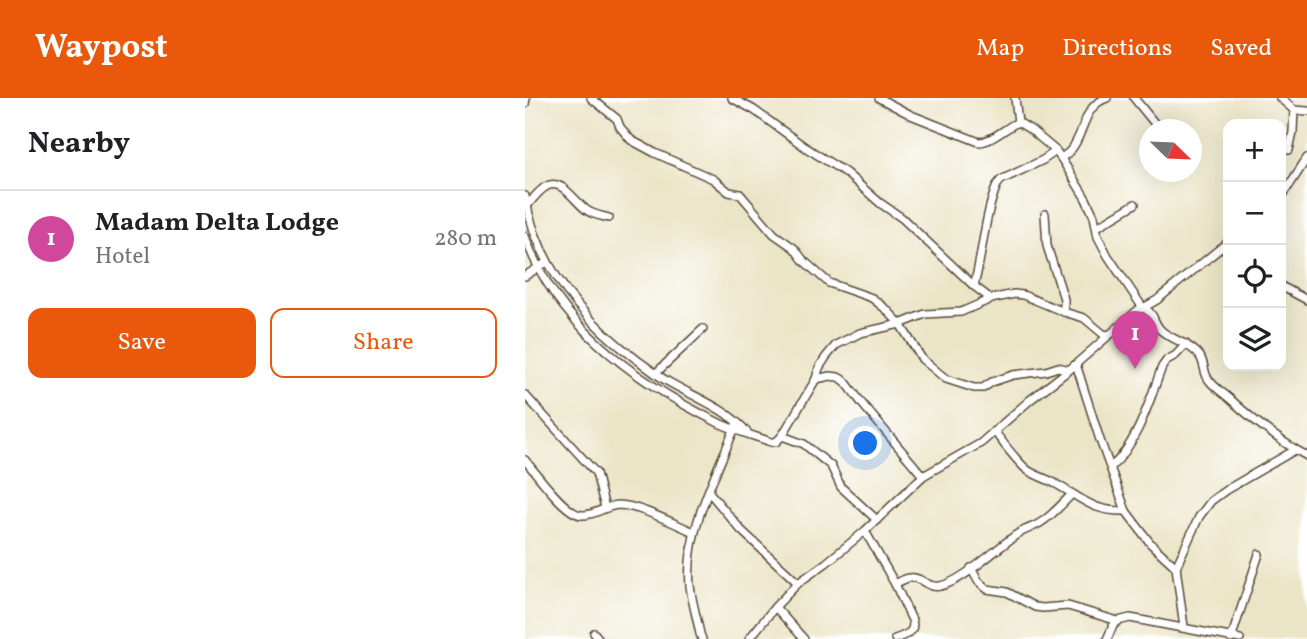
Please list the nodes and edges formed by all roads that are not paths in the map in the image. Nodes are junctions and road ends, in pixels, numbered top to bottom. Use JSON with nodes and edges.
{"nodes":[{"id":1,"x":526,"y":98,"type":"edge"},
{"id":2,"x":591,"y":98,"type":"edge"},
{"id":3,"x":732,"y":98,"type":"edge"},
{"id":4,"x":879,"y":98,"type":"edge"},
{"id":5,"x":1015,"y":98,"type":"edge"},
{"id":6,"x":1107,"y":98,"type":"edge"},
{"id":7,"x":1134,"y":98,"type":"edge"},
{"id":8,"x":1280,"y":98,"type":"edge"},
{"id":9,"x":525,"y":104,"type":"edge"},
{"id":10,"x":1294,"y":110,"type":"junction"},
{"id":11,"x":1307,"y":111,"type":"edge"},
{"id":12,"x":1151,"y":119,"type":"edge"},
{"id":13,"x":1018,"y":122,"type":"junction"},
{"id":14,"x":1289,"y":150,"type":"dead end"},
{"id":15,"x":1056,"y":151,"type":"junction"},
{"id":16,"x":1061,"y":158,"type":"junction"},
{"id":17,"x":1307,"y":158,"type":"edge"},
{"id":18,"x":1297,"y":173,"type":"junction"},
{"id":19,"x":1307,"y":179,"type":"edge"},
{"id":20,"x":1286,"y":190,"type":"edge"},
{"id":21,"x":525,"y":196,"type":"edge"},
{"id":22,"x":1135,"y":204,"type":"dead end"},
{"id":23,"x":527,"y":206,"type":"junction"},
{"id":24,"x":1045,"y":214,"type":"dead end"},
{"id":25,"x":609,"y":218,"type":"dead end"},
{"id":26,"x":1097,"y":227,"type":"junction"},
{"id":27,"x":525,"y":236,"type":"edge"},
{"id":28,"x":1224,"y":245,"type":"edge"},
{"id":29,"x":543,"y":254,"type":"junction"},
{"id":30,"x":533,"y":258,"type":"junction"},
{"id":31,"x":547,"y":262,"type":"junction"},
{"id":32,"x":525,"y":263,"type":"edge"},
{"id":33,"x":537,"y":268,"type":"junction"},
{"id":34,"x":525,"y":276,"type":"edge"},
{"id":35,"x":974,"y":286,"type":"junction"},
{"id":36,"x":1286,"y":289,"type":"edge"},
{"id":37,"x":991,"y":299,"type":"junction"},
{"id":38,"x":1307,"y":300,"type":"edge"},
{"id":39,"x":1143,"y":308,"type":"junction"},
{"id":40,"x":1064,"y":312,"type":"junction"},
{"id":41,"x":900,"y":324,"type":"junction"},
{"id":42,"x":702,"y":329,"type":"dead end"},
{"id":43,"x":1111,"y":334,"type":"junction"},
{"id":44,"x":1186,"y":344,"type":"junction"},
{"id":45,"x":1076,"y":364,"type":"junction"},
{"id":46,"x":1069,"y":370,"type":"junction"},
{"id":47,"x":656,"y":373,"type":"junction"},
{"id":48,"x":816,"y":379,"type":"junction"},
{"id":49,"x":525,"y":395,"type":"edge"},
{"id":50,"x":738,"y":421,"type":"junction"},
{"id":51,"x":735,"y":430,"type":"junction"},
{"id":52,"x":994,"y":430,"type":"junction"},
{"id":53,"x":748,"y":433,"type":"junction"},
{"id":54,"x":782,"y":436,"type":"junction"},
{"id":55,"x":1295,"y":450,"type":"junction"},
{"id":56,"x":1307,"y":456,"type":"edge"},
{"id":57,"x":525,"y":460,"type":"edge"},
{"id":58,"x":1111,"y":467,"type":"junction"},
{"id":59,"x":923,"y":476,"type":"junction"},
{"id":60,"x":709,"y":492,"type":"junction"},
{"id":61,"x":1072,"y":495,"type":"junction"},
{"id":62,"x":604,"y":508,"type":"junction"},
{"id":63,"x":1126,"y":512,"type":"junction"},
{"id":64,"x":877,"y":520,"type":"junction"},
{"id":65,"x":865,"y":531,"type":"junction"},
{"id":66,"x":694,"y":532,"type":"junction"},
{"id":67,"x":1259,"y":554,"type":"dead end"},
{"id":68,"x":971,"y":568,"type":"junction"},
{"id":69,"x":1176,"y":568,"type":"junction"},
{"id":70,"x":798,"y":583,"type":"junction"},
{"id":71,"x":895,"y":584,"type":"junction"},
{"id":72,"x":775,"y":607,"type":"junction"},
{"id":73,"x":1118,"y":621,"type":"junction"},
{"id":74,"x":1184,"y":627,"type":"junction"},
{"id":75,"x":1234,"y":638,"type":"edge"},
{"id":76,"x":702,"y":639,"type":"edge"},
{"id":77,"x":749,"y":639,"type":"edge"},
{"id":78,"x":804,"y":639,"type":"edge"},
{"id":79,"x":895,"y":639,"type":"edge"},
{"id":80,"x":1107,"y":639,"type":"edge"}],
"edges":[{"from":1,"to":9,"type":"street"},
{"from":2,"to":41,"type":"street"},
{"from":3,"to":35,"type":"street"},
{"from":4,"to":13,"type":"street"},
{"from":5,"to":13,"type":"street"},
{"from":6,"to":16,"type":"street"},
{"from":7,"to":12,"type":"street"},
{"from":8,"to":10,"type":"street"},
{"from":10,"to":11,"type":"street"},
{"from":10,"to":14,"type":"street"},
{"from":13,"to":15,"type":"street"},
{"from":15,"to":16,"type":"street"},
{"from":15,"to":35,"type":"street"},
{"from":16,"to":26,"type":"street"},
{"from":17,"to":18,"type":"street"},
{"from":18,"to":19,"type":"street"},
{"from":18,"to":20,"type":"street"},
{"from":21,"to":23,"type":"street"},
{"from":22,"to":26,"type":"street"},
{"from":23,"to":25,"type":"street"},
{"from":23,"to":29,"type":"street"},
{"from":24,"to":40,"type":"street"},
{"from":26,"to":39,"type":"street"},
{"from":27,"to":30,"type":"street"},
{"from":28,"to":39,"type":"street"},
{"from":29,"to":30,"type":"street"},
{"from":29,"to":31,"type":"street"},
{"from":30,"to":32,"type":"street"},
{"from":30,"to":33,"type":"street"},
{"from":31,"to":33,"type":"street"},
{"from":31,"to":47,"type":"street"},
{"from":33,"to":34,"type":"street"},
{"from":33,"to":51,"type":"street"},
{"from":35,"to":37,"type":"street"},
{"from":36,"to":38,"type":"street"},
{"from":37,"to":40,"type":"street"},
{"from":37,"to":41,"type":"street"},
{"from":39,"to":43,"type":"street"},
{"from":39,"to":44,"type":"street"},
{"from":40,"to":43,"type":"street"},
{"from":41,"to":46,"type":"street"},
{"from":41,"to":48,"type":"street"},
{"from":42,"to":47,"type":"street"},
{"from":43,"to":45,"type":"street"},
{"from":44,"to":55,"type":"street"},
{"from":44,"to":58,"type":"street"},
{"from":45,"to":46,"type":"street"},
{"from":45,"to":58,"type":"street"},
{"from":46,"to":52,"type":"street"},
{"from":47,"to":50,"type":"street"},
{"from":48,"to":54,"type":"street"},
{"from":48,"to":59,"type":"street"},
{"from":49,"to":62,"type":"street"},
{"from":50,"to":51,"type":"street"},
{"from":50,"to":53,"type":"street"},
{"from":51,"to":53,"type":"street"},
{"from":51,"to":60,"type":"street"},
{"from":52,"to":59,"type":"street"},
{"from":52,"to":61,"type":"street"},
{"from":53,"to":54,"type":"street"},
{"from":54,"to":64,"type":"street"},
{"from":55,"to":56,"type":"street"},
{"from":55,"to":69,"type":"street"},
{"from":57,"to":62,"type":"street"},
{"from":58,"to":63,"type":"street"},
{"from":59,"to":64,"type":"street"},
{"from":60,"to":66,"type":"street"},
{"from":60,"to":70,"type":"street"},
{"from":61,"to":63,"type":"street"},
{"from":61,"to":68,"type":"street"},
{"from":62,"to":66,"type":"street"},
{"from":63,"to":69,"type":"street"},
{"from":64,"to":65,"type":"street"},
{"from":65,"to":70,"type":"street"},
{"from":65,"to":71,"type":"street"},
{"from":66,"to":76,"type":"street"},
{"from":67,"to":75,"type":"street"},
{"from":68,"to":71,"type":"street"},
{"from":68,"to":73,"type":"street"},
{"from":69,"to":74,"type":"street"},
{"from":70,"to":72,"type":"street"},
{"from":71,"to":79,"type":"street"},
{"from":72,"to":77,"type":"street"},
{"from":72,"to":78,"type":"street"},
{"from":73,"to":74,"type":"street"},
{"from":73,"to":80,"type":"street"},
{"from":74,"to":75,"type":"street"}]}
